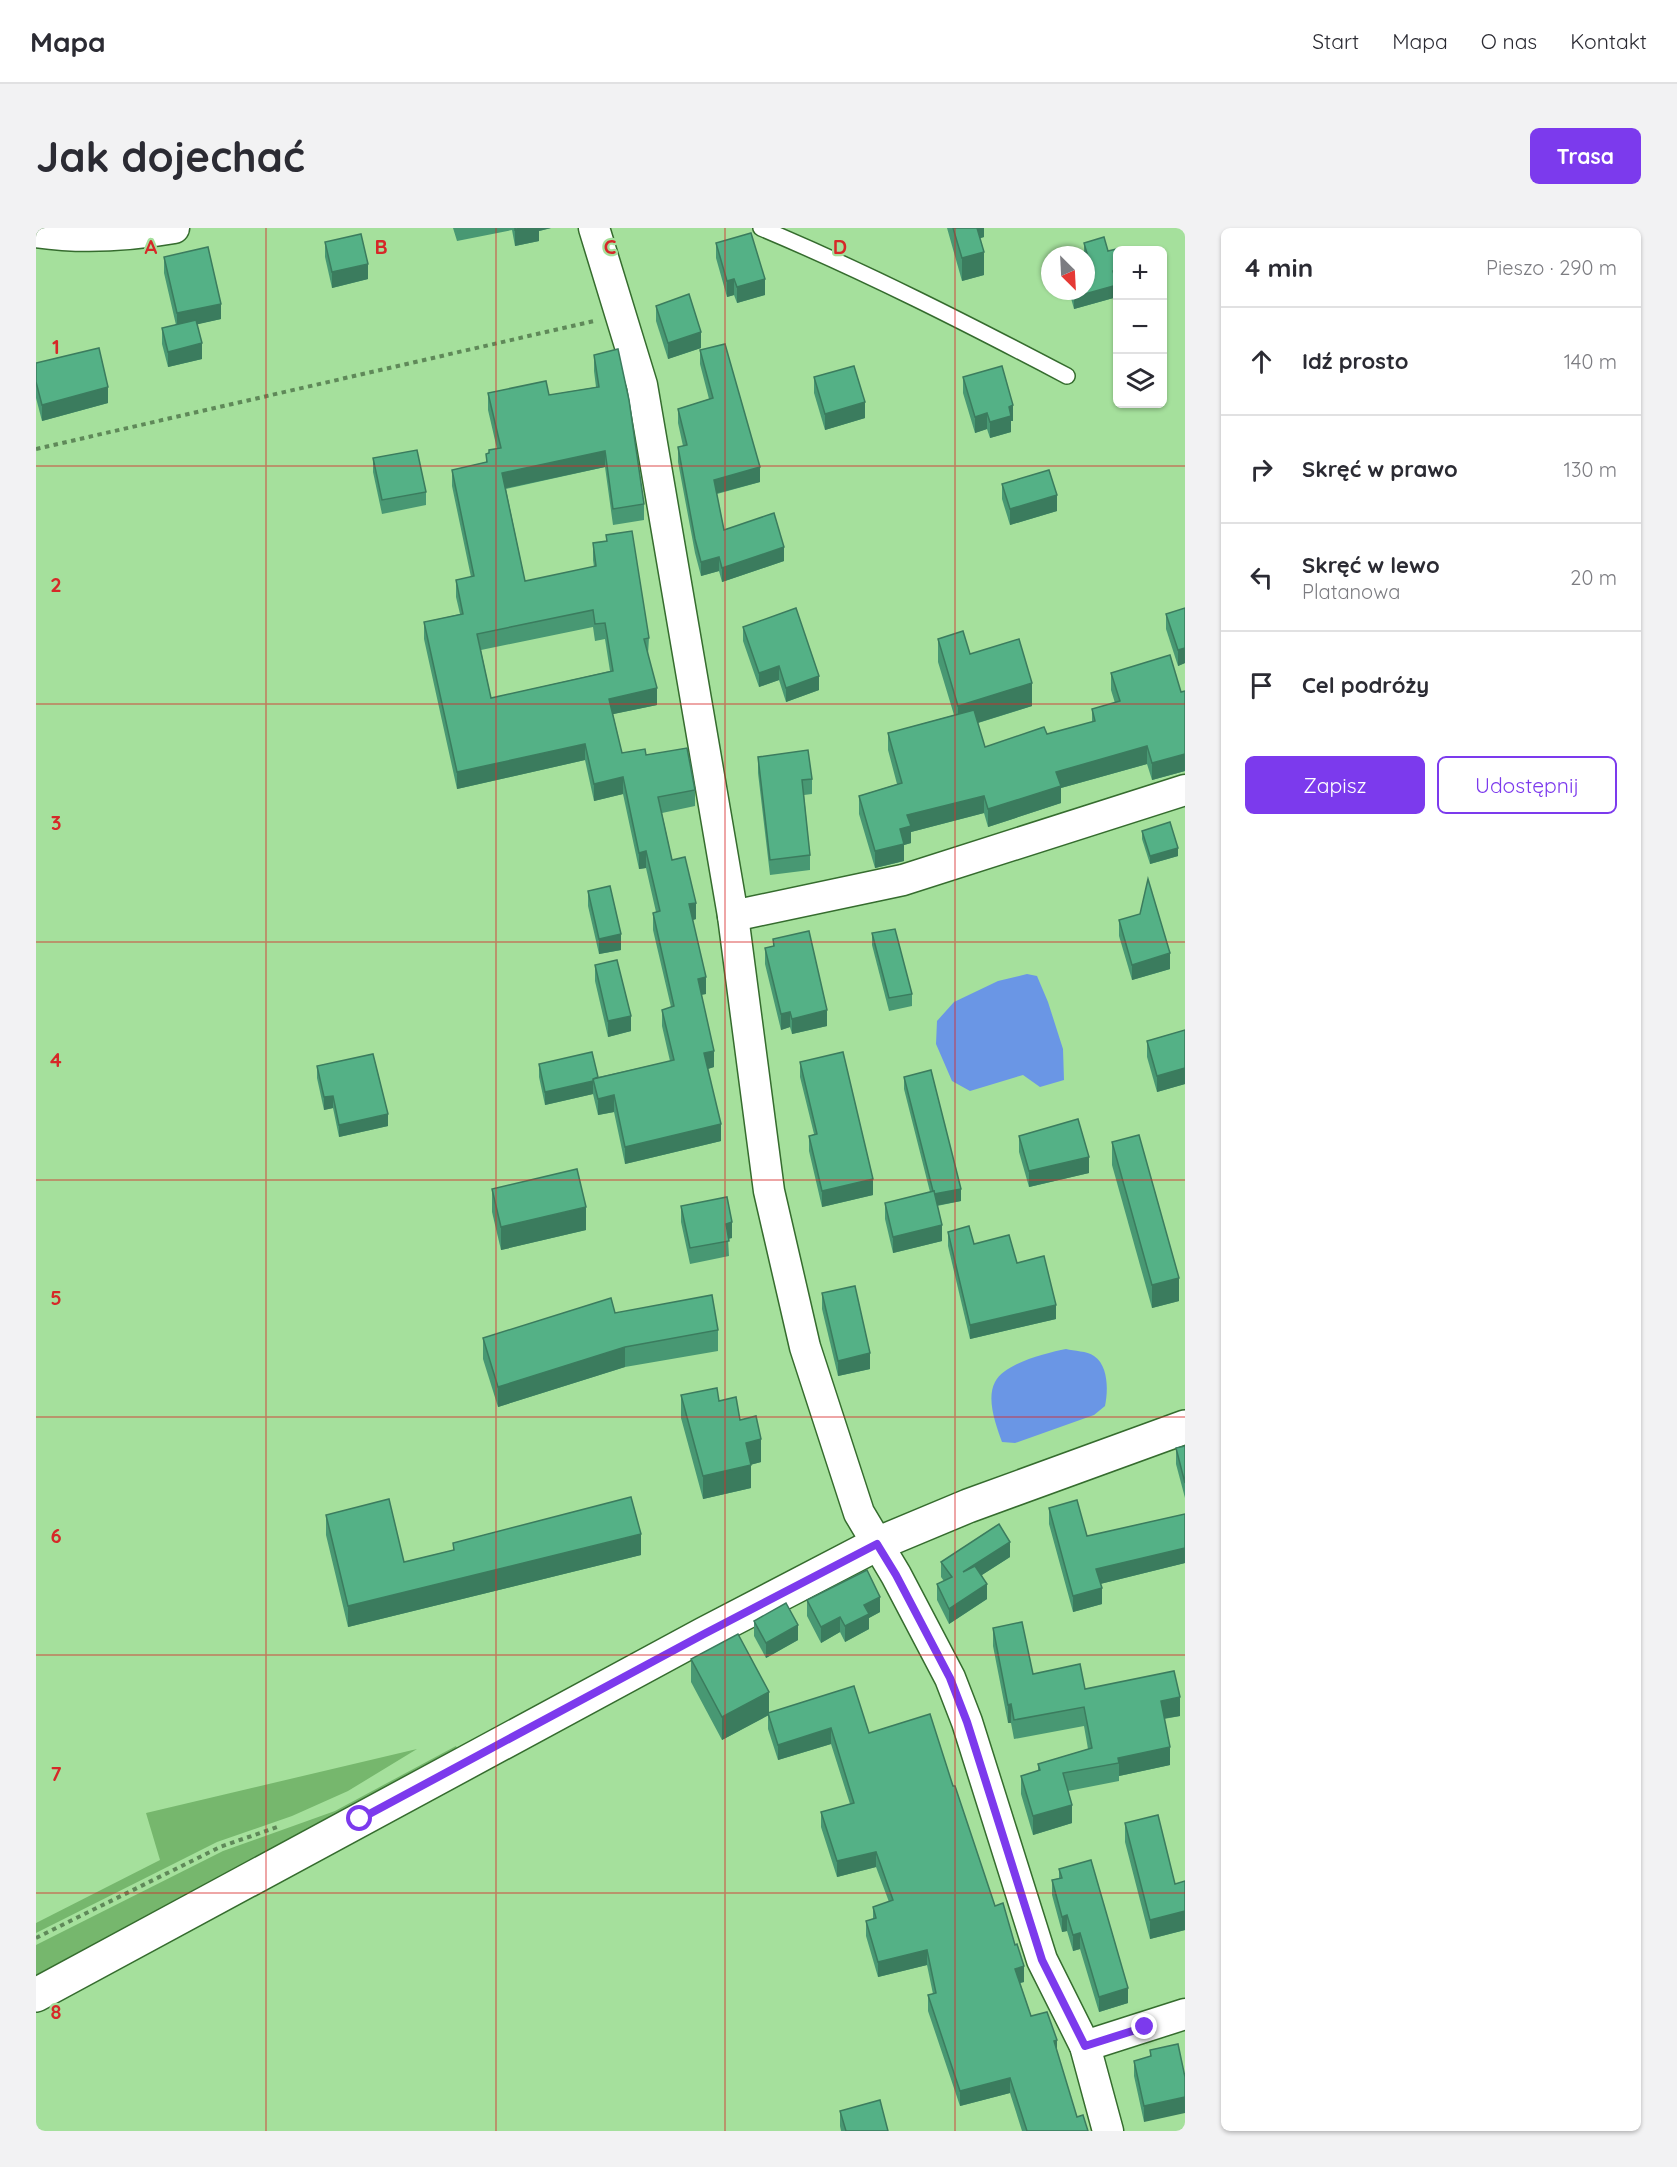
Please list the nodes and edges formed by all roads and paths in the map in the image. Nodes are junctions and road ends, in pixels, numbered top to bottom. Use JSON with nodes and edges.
{"nodes":[{"id":1,"x":174,"y":228,"type":"edge"},
{"id":2,"x":594,"y":228,"type":"edge"},
{"id":3,"x":761,"y":228,"type":"edge"},
{"id":4,"x":36,"y":232,"type":"edge"},
{"id":5,"x":621,"y":315,"type":"junction"},
{"id":6,"x":1067,"y":376,"type":"dead end"},
{"id":7,"x":36,"y":449,"type":"edge"},
{"id":8,"x":1185,"y":789,"type":"edge"},
{"id":9,"x":733,"y":916,"type":"junction"},
{"id":10,"x":1185,"y":1427,"type":"edge"},
{"id":11,"x":877,"y":1544,"type":"junction"},
{"id":12,"x":289,"y":1823,"type":"dead end"},
{"id":13,"x":36,"y":1938,"type":"edge"},
{"id":14,"x":36,"y":1995,"type":"edge"},
{"id":15,"x":1185,"y":2014,"type":"edge"},
{"id":16,"x":1085,"y":2046,"type":"junction"},
{"id":17,"x":1108,"y":2131,"type":"edge"}],
"edges":[{"from":1,"to":4,"type":"street"},
{"from":2,"to":5,"type":"street"},
{"from":3,"to":6,"type":"lane"},
{"from":5,"to":7,"type":"path"},
{"from":5,"to":9,"type":"street"},
{"from":8,"to":9,"type":"street"},
{"from":9,"to":11,"type":"street"},
{"from":10,"to":11,"type":"street"},
{"from":11,"to":14,"type":"street"},
{"from":11,"to":16,"type":"street"},
{"from":12,"to":13,"type":"path"},
{"from":15,"to":16,"type":"street"},
{"from":16,"to":17,"type":"street"}]}
